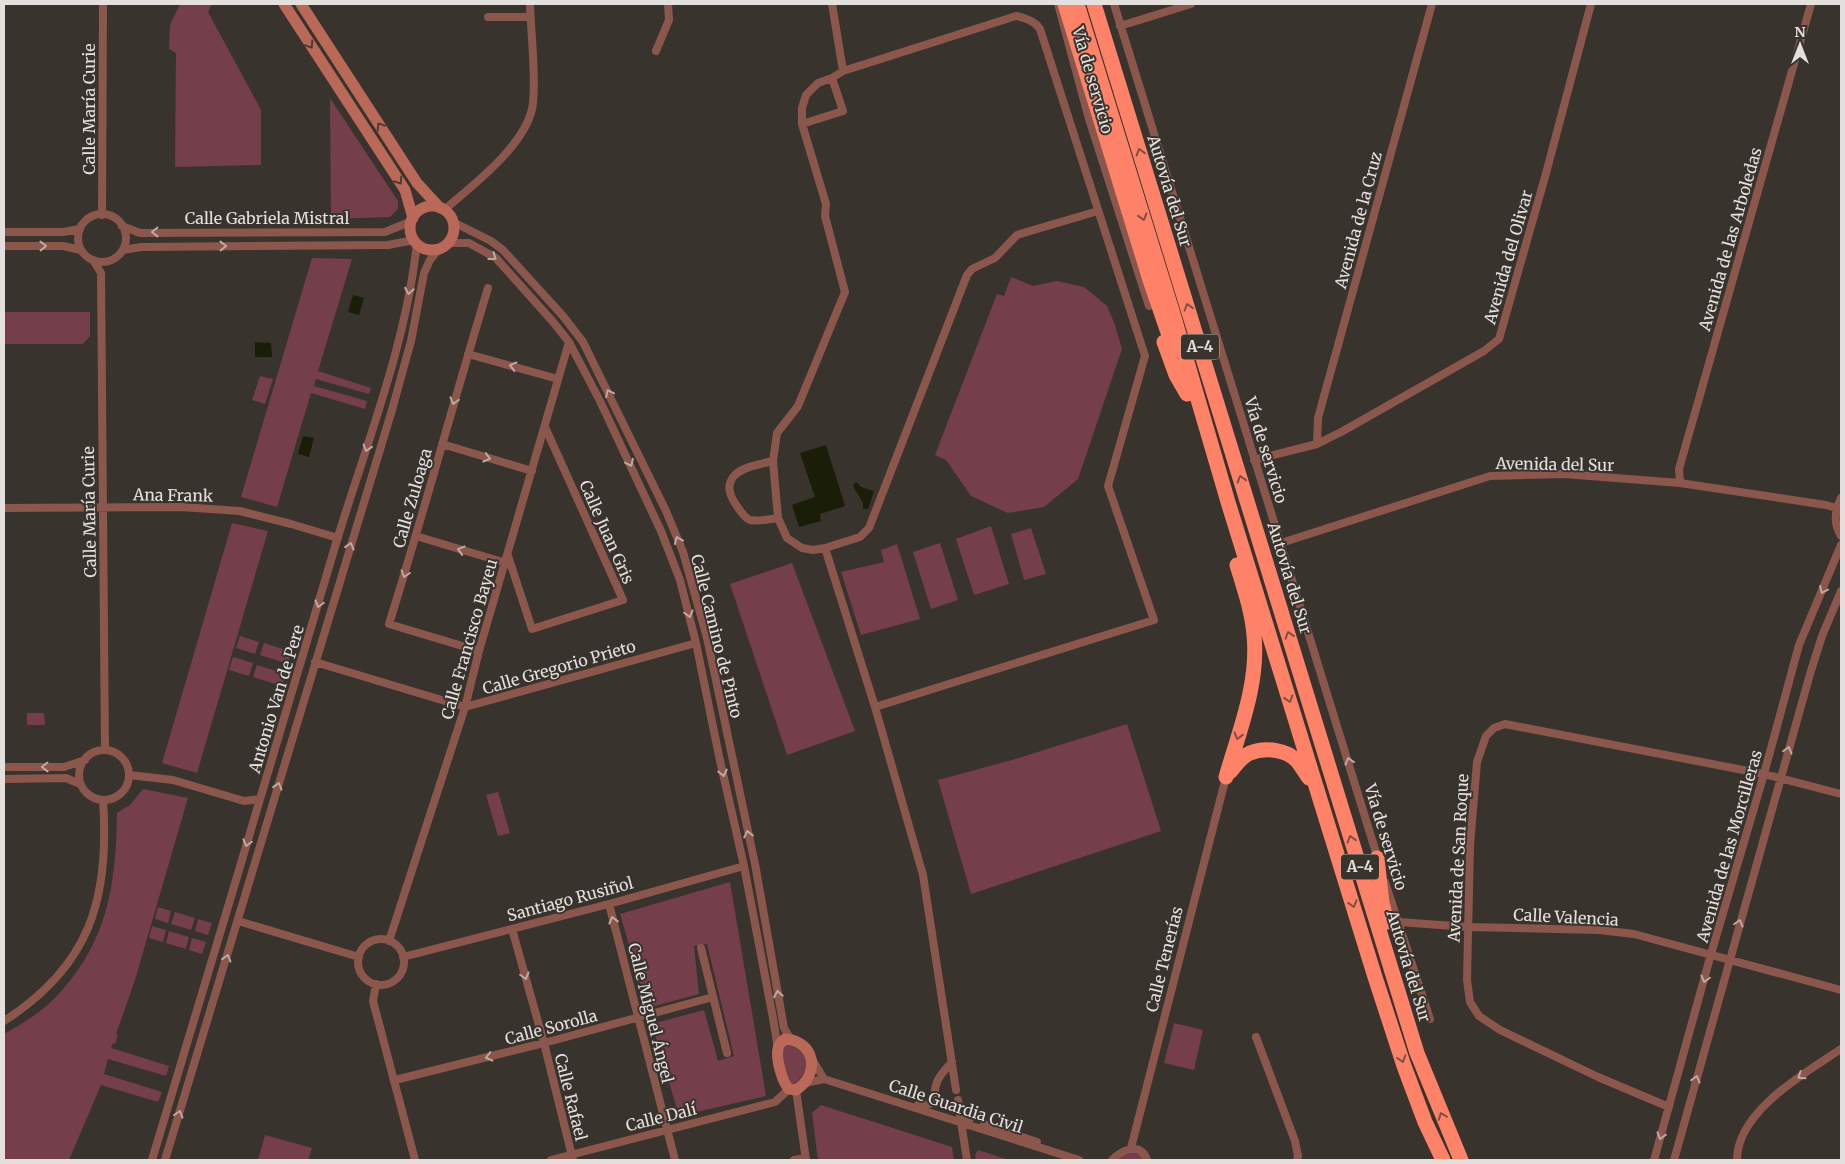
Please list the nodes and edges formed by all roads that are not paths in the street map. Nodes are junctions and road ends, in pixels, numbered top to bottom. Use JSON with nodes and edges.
{"nodes":[{"id":1,"x":103,"y":4,"type":"edge"},
{"id":2,"x":284,"y":4,"type":"edge"},
{"id":3,"x":302,"y":4,"type":"edge"},
{"id":4,"x":530,"y":4,"type":"edge"},
{"id":5,"x":668,"y":4,"type":"edge"},
{"id":6,"x":832,"y":4,"type":"edge"},
{"id":7,"x":1058,"y":4,"type":"edge"},
{"id":8,"x":1065,"y":4,"type":"edge"},
{"id":9,"x":1077,"y":4,"type":"edge"},
{"id":10,"x":1094,"y":4,"type":"edge"},
{"id":11,"x":1114,"y":4,"type":"edge"},
{"id":12,"x":1192,"y":4,"type":"edge"},
{"id":13,"x":1432,"y":4,"type":"edge"},
{"id":14,"x":1591,"y":4,"type":"edge"},
{"id":15,"x":1811,"y":4,"type":"edge"},
{"id":16,"x":488,"y":17,"type":"dead end"},
{"id":17,"x":530,"y":17,"type":"junction"},
{"id":18,"x":1120,"y":26,"type":"junction"},
{"id":19,"x":656,"y":51,"type":"dead end"},
{"id":20,"x":843,"y":71,"type":"junction"},
{"id":21,"x":832,"y":78,"type":"junction"},
{"id":22,"x":802,"y":124,"type":"junction"},
{"id":23,"x":442,"y":209,"type":"junction"},
{"id":24,"x":1098,"y":210,"type":"junction"},
{"id":25,"x":102,"y":215,"type":"junction"},
{"id":26,"x":412,"y":219,"type":"junction"},
{"id":27,"x":453,"y":222,"type":"junction"},
{"id":28,"x":122,"y":226,"type":"junction"},
{"id":29,"x":80,"y":229,"type":"junction"},
{"id":30,"x":4,"y":232,"type":"edge"},
{"id":31,"x":415,"y":242,"type":"junction"},
{"id":32,"x":4,"y":246,"type":"edge"},
{"id":33,"x":444,"y":246,"type":"junction"},
{"id":34,"x":81,"y":250,"type":"junction"},
{"id":35,"x":122,"y":250,"type":"junction"},
{"id":36,"x":92,"y":260,"type":"junction"},
{"id":37,"x":109,"y":261,"type":"junction"},
{"id":38,"x":101,"y":273,"type":"junction"},
{"id":39,"x":488,"y":288,"type":"dead end"},
{"id":40,"x":1149,"y":306,"type":"joint"},
{"id":41,"x":569,"y":342,"type":"junction"},
{"id":42,"x":468,"y":354,"type":"junction"},
{"id":43,"x":558,"y":379,"type":"junction"},
{"id":44,"x":1187,"y":394,"type":"junction"},
{"id":45,"x":1202,"y":412,"type":"junction"},
{"id":46,"x":545,"y":427,"type":"junction"},
{"id":47,"x":442,"y":444,"type":"junction"},
{"id":48,"x":1317,"y":444,"type":"junction"},
{"id":49,"x":1254,"y":460,"type":"junction"},
{"id":50,"x":773,"y":461,"type":"junction"},
{"id":51,"x":532,"y":471,"type":"junction"},
{"id":52,"x":1680,"y":483,"type":"junction"},
{"id":53,"x":1841,"y":498,"type":"edge"},
{"id":54,"x":1228,"y":502,"type":"junction"},
{"id":55,"x":4,"y":508,"type":"edge"},
{"id":56,"x":103,"y":508,"type":"junction"},
{"id":57,"x":1836,"y":508,"type":"junction"},
{"id":58,"x":778,"y":518,"type":"junction"},
{"id":59,"x":416,"y":536,"type":"junction"},
{"id":60,"x":1841,"y":536,"type":"edge"},
{"id":61,"x":338,"y":538,"type":"junction"},
{"id":62,"x":1281,"y":543,"type":"junction"},
{"id":63,"x":1841,"y":545,"type":"edge"},
{"id":64,"x":825,"y":548,"type":"junction"},
{"id":65,"x":507,"y":560,"type":"junction"},
{"id":66,"x":1841,"y":591,"type":"edge"},
{"id":67,"x":696,"y":643,"type":"junction"},
{"id":68,"x":479,"y":651,"type":"junction"},
{"id":69,"x":315,"y":662,"type":"junction"},
{"id":70,"x":465,"y":707,"type":"junction"},
{"id":71,"x":875,"y":707,"type":"junction"},
{"id":72,"x":105,"y":750,"type":"junction"},
{"id":73,"x":85,"y":760,"type":"junction"},
{"id":74,"x":4,"y":768,"type":"edge"},
{"id":75,"x":1764,"y":774,"type":"junction"},
{"id":76,"x":129,"y":775,"type":"junction"},
{"id":77,"x":1226,"y":777,"type":"junction"},
{"id":78,"x":1780,"y":778,"type":"junction"},
{"id":79,"x":4,"y":779,"type":"edge"},
{"id":80,"x":80,"y":784,"type":"junction"},
{"id":81,"x":1317,"y":791,"type":"junction"},
{"id":82,"x":1841,"y":794,"type":"edge"},
{"id":83,"x":260,"y":799,"type":"junction"},
{"id":84,"x":103,"y":800,"type":"junction"},
{"id":85,"x":244,"y":801,"type":"junction"},
{"id":86,"x":255,"y":814,"type":"junction"},
{"id":87,"x":1378,"y":858,"type":"junction"},
{"id":88,"x":744,"y":866,"type":"junction"},
{"id":89,"x":609,"y":904,"type":"junction"},
{"id":90,"x":238,"y":920,"type":"junction"},
{"id":91,"x":1399,"y":922,"type":"junction"},
{"id":92,"x":1468,"y":927,"type":"junction"},
{"id":93,"x":512,"y":929,"type":"junction"},
{"id":94,"x":389,"y":941,"type":"junction"},
{"id":95,"x":701,"y":948,"type":"dead end"},
{"id":96,"x":1712,"y":954,"type":"junction"},
{"id":97,"x":359,"y":957,"type":"junction"},
{"id":98,"x":403,"y":957,"type":"junction"},
{"id":99,"x":1729,"y":959,"type":"junction"},
{"id":100,"x":376,"y":984,"type":"junction"},
{"id":101,"x":1841,"y":990,"type":"edge"},
{"id":102,"x":713,"y":997,"type":"junction"},
{"id":103,"x":638,"y":1018,"type":"junction"},
{"id":104,"x":1430,"y":1019,"type":"dead end"},
{"id":105,"x":4,"y":1021,"type":"edge"},
{"id":106,"x":1256,"y":1037,"type":"dead end"},
{"id":107,"x":792,"y":1040,"type":"junction"},
{"id":108,"x":544,"y":1043,"type":"junction"},
{"id":109,"x":778,"y":1049,"type":"junction"},
{"id":110,"x":1841,"y":1049,"type":"edge"},
{"id":111,"x":1417,"y":1052,"type":"junction"},
{"id":112,"x":727,"y":1053,"type":"dead end"},
{"id":113,"x":812,"y":1059,"type":"junction"},
{"id":114,"x":952,"y":1062,"type":"junction"},
{"id":115,"x":824,"y":1079,"type":"junction"},
{"id":116,"x":395,"y":1080,"type":"junction"},
{"id":117,"x":797,"y":1087,"type":"junction"},
{"id":118,"x":956,"y":1090,"type":"dead end"},
{"id":119,"x":958,"y":1100,"type":"dead end"},
{"id":120,"x":906,"y":1104,"type":"junction"},
{"id":121,"x":1669,"y":1107,"type":"junction"},
{"id":122,"x":961,"y":1122,"type":"junction"},
{"id":123,"x":1425,"y":1122,"type":"junction"},
{"id":124,"x":667,"y":1130,"type":"junction"},
{"id":125,"x":1131,"y":1148,"type":"junction"},
{"id":126,"x":1051,"y":1151,"type":"junction"},
{"id":127,"x":572,"y":1157,"type":"edge"},
{"id":128,"x":1115,"y":1157,"type":"edge"},
{"id":129,"x":806,"y":1159,"type":"edge"},
{"id":130,"x":152,"y":1160,"type":"edge"},
{"id":131,"x":165,"y":1160,"type":"edge"},
{"id":132,"x":415,"y":1160,"type":"edge"},
{"id":133,"x":551,"y":1160,"type":"edge"},
{"id":134,"x":675,"y":1160,"type":"edge"},
{"id":135,"x":794,"y":1160,"type":"edge"},
{"id":136,"x":967,"y":1160,"type":"edge"},
{"id":137,"x":1079,"y":1160,"type":"edge"},
{"id":138,"x":1105,"y":1160,"type":"edge"},
{"id":139,"x":1147,"y":1160,"type":"edge"},
{"id":140,"x":1297,"y":1160,"type":"edge"},
{"id":141,"x":1435,"y":1160,"type":"edge"},
{"id":142,"x":1443,"y":1160,"type":"edge"},
{"id":143,"x":1461,"y":1160,"type":"edge"},
{"id":144,"x":1654,"y":1160,"type":"edge"},
{"id":145,"x":1674,"y":1160,"type":"edge"},
{"id":146,"x":1736,"y":1160,"type":"edge"}],
"edges":[{"from":1,"to":25,"type":"street","name":"Calle María Curie"},
{"from":2,"to":26,"type":"street","one_way":true},
{"from":23,"to":3,"type":"street","one_way":true},
{"from":4,"to":17,"type":"street"},
{"from":5,"to":19,"type":"street"},
{"from":6,"to":20,"type":"street"},
{"from":7,"to":40,"type":"street","name":"Vía de servicio"},
{"from":8,"to":44,"type":"highway"},
{"from":9,"to":45,"type":"highway","name":"Autovía del Sur","number":"A-4","one_way":true},
{"from":111,"to":10,"type":"highway","name":"Autovía del Sur","number":"A-4","one_way":true},
{"from":11,"to":18,"type":"street","name":"Vía de servicio"},
{"from":12,"to":18,"type":"street"},
{"from":13,"to":48,"type":"street","name":"Avenida de la Cruz"},
{"from":14,"to":48,"type":"street","name":"Avenida del Olivar"},
{"from":15,"to":52,"type":"street","name":"Avenida de las Arboledas"},
{"from":16,"to":17,"type":"street"},
{"from":17,"to":23,"type":"street"},
{"from":18,"to":49,"type":"street","name":"Vía de servicio"},
{"from":20,"to":21,"type":"street"},
{"from":20,"to":24,"type":"street"},
{"from":21,"to":22,"type":"street"},
{"from":21,"to":22,"type":"street"},
{"from":22,"to":50,"type":"street"},
{"from":23,"to":26,"type":"street"},
{"from":23,"to":27,"type":"street"},
{"from":24,"to":64,"type":"street"},
{"from":24,"to":71,"type":"street"},
{"from":25,"to":28,"type":"street"},
{"from":25,"to":29,"type":"street"},
{"from":26,"to":28,"type":"street","name":"Calle Gabriela Mistral","one_way":true},
{"from":26,"to":31,"type":"street"},
{"from":27,"to":33,"type":"street"},
{"from":107,"to":27,"type":"street","name":"Calle Camino de Pinto","one_way":true},
{"from":28,"to":35,"type":"street"},
{"from":29,"to":30,"type":"street"},
{"from":29,"to":34,"type":"street"},
{"from":31,"to":33,"type":"street"},
{"from":35,"to":31,"type":"street","name":"Calle Gabriela Mistral","one_way":true},
{"from":31,"to":61,"type":"street","name":"Antonio Van de Pere","one_way":true},
{"from":32,"to":34,"type":"street","one_way":true},
{"from":33,"to":41,"type":"street","name":"Calle Camino de Pinto","one_way":true},
{"from":69,"to":33,"type":"street","name":"Antonio Van de Pere","one_way":true},
{"from":34,"to":36,"type":"street"},
{"from":35,"to":37,"type":"street"},
{"from":36,"to":37,"type":"street"},
{"from":36,"to":38,"type":"street"},
{"from":37,"to":38,"type":"street"},
{"from":38,"to":56,"type":"street","name":"Calle María Curie"},
{"from":39,"to":42,"type":"street","name":"Calle Zuloaga"},
{"from":40,"to":44,"type":"highway"},
{"from":41,"to":43,"type":"street","name":"Calle Francisco Bayeu"},
{"from":41,"to":67,"type":"street","name":"Calle Camino de Pinto","one_way":true},
{"from":43,"to":42,"type":"street","one_way":true},
{"from":42,"to":47,"type":"street","name":"Calle Zuloaga","one_way":true},
{"from":43,"to":46,"type":"street","name":"Calle Francisco Bayeu"},
{"from":44,"to":45,"type":"highway"},
{"from":45,"to":54,"type":"highway","name":"Autovía del Sur","number":"A-4"},
{"from":46,"to":51,"type":"street","name":"Calle Francisco Bayeu"},
{"from":46,"to":65,"type":"street","name":"Calle Juan Gris"},
{"from":47,"to":51,"type":"street","one_way":true},
{"from":47,"to":59,"type":"street","name":"Calle Zuloaga"},
{"from":48,"to":49,"type":"street","name":"Avenida del Olivar"},
{"from":49,"to":62,"type":"street","name":"Vía de servicio"},
{"from":50,"to":58,"type":"street"},
{"from":50,"to":58,"type":"street"},
{"from":51,"to":65,"type":"street","name":"Calle Francisco Bayeu"},
{"from":52,"to":57,"type":"street","name":"Avenida del Sur"},
{"from":52,"to":62,"type":"street","name":"Avenida del Sur"},
{"from":53,"to":57,"type":"street"},
{"from":54,"to":77,"type":"highway","one_way":true},
{"from":54,"to":81,"type":"highway","name":"Autovía del Sur","number":"A-4","one_way":true},
{"from":55,"to":56,"type":"street","name":"Ana Frank"},
{"from":56,"to":61,"type":"street","name":"Ana Frank"},
{"from":56,"to":72,"type":"street","name":"Calle María Curie"},
{"from":57,"to":60,"type":"street"},
{"from":58,"to":64,"type":"street"},
{"from":65,"to":59,"type":"street","one_way":true},
{"from":59,"to":68,"type":"street","name":"Calle Zuloaga","one_way":true},
{"from":61,"to":83,"type":"street","name":"Antonio Van de Pere","one_way":true},
{"from":87,"to":62,"type":"street","name":"Vía de servicio","one_way":true},
{"from":63,"to":75,"type":"street","name":"Avenida de las Morcilleras","one_way":true},
{"from":64,"to":71,"type":"street"},
{"from":65,"to":68,"type":"street","name":"Calle Francisco Bayeu"},
{"from":78,"to":66,"type":"street","name":"Avenida de las Morcilleras","one_way":true},
{"from":67,"to":70,"type":"street","name":"Calle Gregorio Prieto"},
{"from":67,"to":88,"type":"street","name":"Calle Camino de Pinto","one_way":true},
{"from":68,"to":70,"type":"street","name":"Calle Francisco Bayeu"},
{"from":69,"to":70,"type":"street","name":"Calle Gregorio Prieto"},
{"from":90,"to":69,"type":"street","name":"Antonio Van de Pere","one_way":true},
{"from":70,"to":94,"type":"street","name":"Calle Francisco Bayeu"},
{"from":71,"to":114,"type":"street"},
{"from":72,"to":73,"type":"street"},
{"from":72,"to":76,"type":"street"},
{"from":73,"to":74,"type":"street","one_way":true},
{"from":73,"to":80,"type":"street"},
{"from":75,"to":78,"type":"street","name":"Avenida de San Roque"},
{"from":75,"to":92,"type":"street","name":"Avenida de San Roque"},
{"from":75,"to":96,"type":"street","name":"Avenida de las Morcilleras"},
{"from":76,"to":84,"type":"street"},
{"from":76,"to":85,"type":"street"},
{"from":77,"to":81,"type":"highway"},
{"from":77,"to":125,"type":"street","name":"Calle Tenerías"},
{"from":78,"to":82,"type":"street","name":"Avenida de San Roque"},
{"from":99,"to":78,"type":"street","name":"Avenida de las Morcilleras","one_way":true},
{"from":79,"to":80,"type":"street"},
{"from":80,"to":84,"type":"street"},
{"from":81,"to":123,"type":"highway","name":"Autovía del Sur","number":"A-4","one_way":true},
{"from":83,"to":85,"type":"street"},
{"from":83,"to":86,"type":"street","name":"Antonio Van de Pere"},
{"from":84,"to":105,"type":"street"},
{"from":85,"to":86,"type":"street"},
{"from":86,"to":130,"type":"street","name":"Antonio Van de Pere","one_way":true},
{"from":87,"to":91,"type":"street","name":"Vía de servicio"},
{"from":87,"to":111,"type":"highway"},
{"from":88,"to":89,"type":"street","name":"Santiago Rusiñol"},
{"from":88,"to":109,"type":"street","name":"Calle Camino de Pinto"},
{"from":89,"to":93,"type":"street","name":"Santiago Rusiñol"},
{"from":103,"to":89,"type":"street","name":"Calle Miguel Ángel","one_way":true},
{"from":90,"to":97,"type":"street"},
{"from":131,"to":90,"type":"street","name":"Antonio Van de Pere","one_way":true},
{"from":91,"to":92,"type":"street","name":"Calle Valencia"},
{"from":91,"to":104,"type":"street","name":"Vía de servicio"},
{"from":92,"to":96,"type":"street","name":"Calle Valencia"},
{"from":92,"to":121,"type":"street","name":"Avenida de San Roque"},
{"from":93,"to":98,"type":"street","name":"Santiago Rusiñol"},
{"from":93,"to":108,"type":"street","name":"Calle Rafael","one_way":true},
{"from":94,"to":97,"type":"street"},
{"from":94,"to":98,"type":"street"},
{"from":95,"to":102,"type":"street"},
{"from":96,"to":99,"type":"street","name":"Calle Valencia"},
{"from":96,"to":121,"type":"street","name":"Avenida de las Morcilleras","one_way":true},
{"from":97,"to":100,"type":"street"},
{"from":98,"to":100,"type":"street"},
{"from":99,"to":101,"type":"street","name":"Calle Valencia"},
{"from":145,"to":99,"type":"street","name":"Avenida de las Morcilleras","one_way":true},
{"from":100,"to":116,"type":"street"},
{"from":102,"to":103,"type":"street","name":"Calle Sorolla"},
{"from":102,"to":112,"type":"street"},
{"from":103,"to":108,"type":"street","name":"Calle Sorolla"},
{"from":103,"to":124,"type":"street","name":"Calle Miguel Ángel"},
{"from":106,"to":140,"type":"street"},
{"from":107,"to":109,"type":"street"},
{"from":107,"to":113,"type":"street"},
{"from":108,"to":116,"type":"street","name":"Calle Sorolla","one_way":true},
{"from":108,"to":127,"type":"street","name":"Calle Rafael"},
{"from":109,"to":117,"type":"street"},
{"from":110,"to":146,"type":"street","one_way":true},
{"from":143,"to":111,"type":"highway","name":"Autovía del Sur","number":"A-4","one_way":true},
{"from":113,"to":115,"type":"street"},
{"from":113,"to":117,"type":"street"},
{"from":114,"to":118,"type":"street"},
{"from":114,"to":120,"type":"street"},
{"from":115,"to":117,"type":"street"},
{"from":115,"to":120,"type":"street","name":"Calle Guardia Civil"},
{"from":116,"to":132,"type":"street"},
{"from":117,"to":124,"type":"street","name":"Calle Dalí"},
{"from":117,"to":129,"type":"street"},
{"from":119,"to":126,"type":"street"},
{"from":120,"to":122,"type":"street","name":"Calle Guardia Civil"},
{"from":121,"to":144,"type":"street","name":"Avenida de las Morcilleras","one_way":true},
{"from":122,"to":126,"type":"street","name":"Calle Guardia Civil"},
{"from":122,"to":136,"type":"street"},
{"from":123,"to":141,"type":"highway"},
{"from":123,"to":142,"type":"highway","name":"Autovía del Sur","number":"A-4"},
{"from":124,"to":127,"type":"street","name":"Calle Dalí"},
{"from":124,"to":134,"type":"street","name":"Calle Miguel Ángel"},
{"from":125,"to":128,"type":"street"},
{"from":125,"to":139,"type":"street"},
{"from":126,"to":137,"type":"street","name":"Calle Guardia Civil"},
{"from":127,"to":133,"type":"street","name":"Calle Dalí"},
{"from":128,"to":138,"type":"street"},
{"from":129,"to":135,"type":"street"}]}
